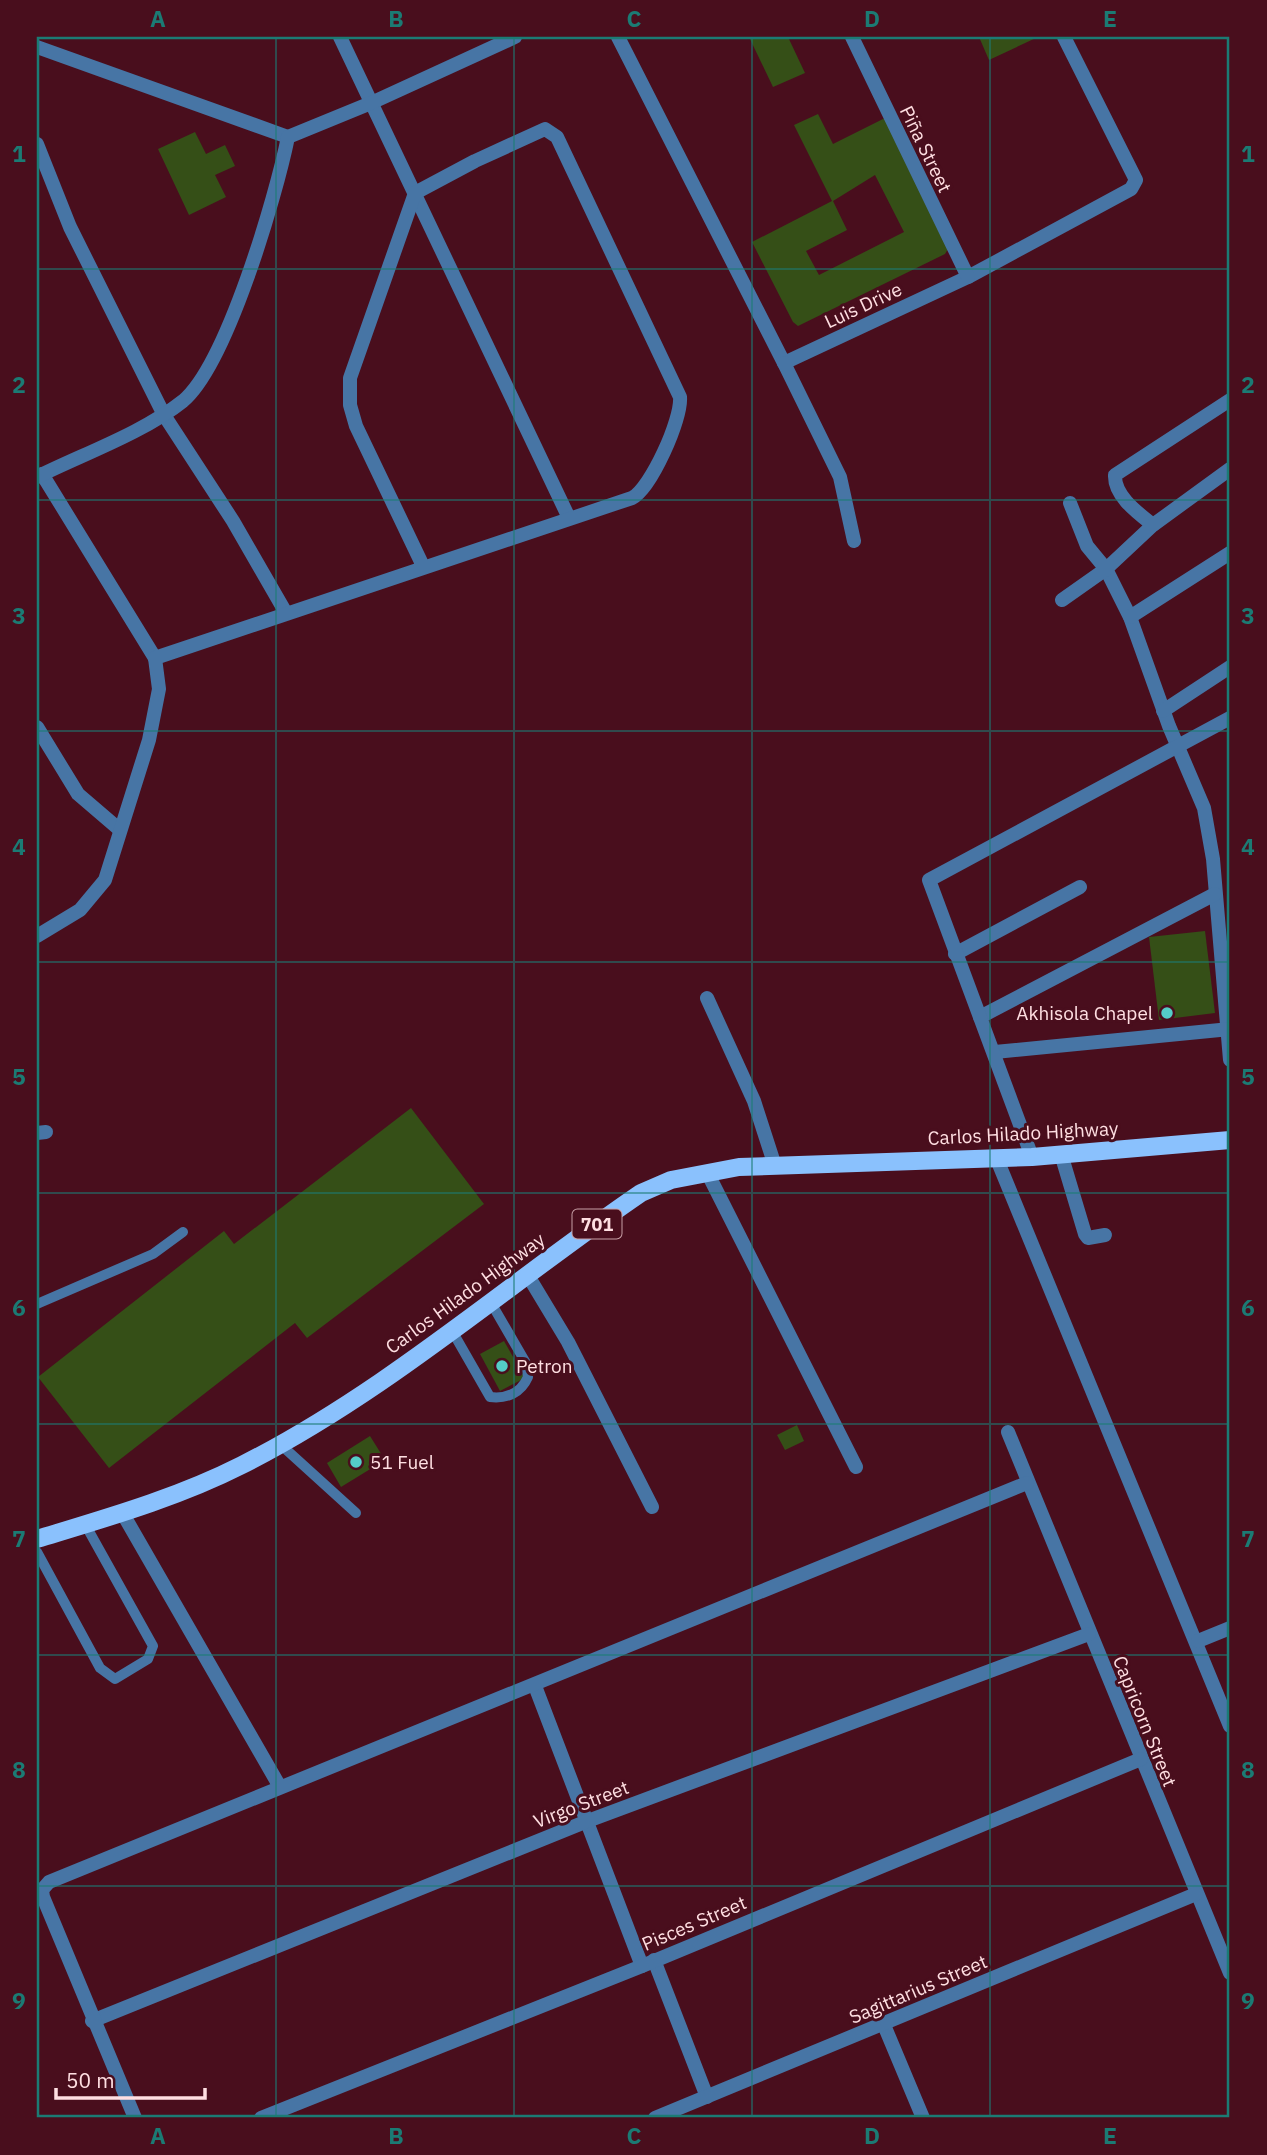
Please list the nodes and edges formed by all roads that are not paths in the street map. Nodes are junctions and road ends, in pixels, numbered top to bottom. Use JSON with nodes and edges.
{"nodes":[{"id":1,"x":340,"y":37,"type":"edge"},
{"id":2,"x":515,"y":37,"type":"edge"},
{"id":3,"x":618,"y":37,"type":"edge"},
{"id":4,"x":852,"y":37,"type":"edge"},
{"id":5,"x":1064,"y":37,"type":"edge"},
{"id":6,"x":37,"y":47,"type":"edge"},
{"id":7,"x":371,"y":103,"type":"junction"},
{"id":8,"x":288,"y":137,"type":"junction"},
{"id":9,"x":37,"y":144,"type":"edge"},
{"id":10,"x":415,"y":193,"type":"junction"},
{"id":11,"x":968,"y":277,"type":"junction"},
{"id":12,"x":784,"y":363,"type":"junction"},
{"id":13,"x":1230,"y":400,"type":"edge"},
{"id":14,"x":164,"y":415,"type":"junction"},
{"id":15,"x":1230,"y":469,"type":"edge"},
{"id":16,"x":39,"y":476,"type":"edge"},
{"id":17,"x":1070,"y":503,"type":"dead end"},
{"id":18,"x":569,"y":518,"type":"junction"},
{"id":19,"x":1153,"y":525,"type":"junction"},
{"id":20,"x":854,"y":541,"type":"dead end"},
{"id":21,"x":1230,"y":553,"type":"edge"},
{"id":22,"x":423,"y":566,"type":"junction"},
{"id":23,"x":1106,"y":569,"type":"junction"},
{"id":24,"x":1062,"y":600,"type":"dead end"},
{"id":25,"x":286,"y":613,"type":"junction"},
{"id":26,"x":1130,"y":617,"type":"junction"},
{"id":27,"x":155,"y":658,"type":"junction"},
{"id":28,"x":1230,"y":667,"type":"edge"},
{"id":29,"x":1163,"y":711,"type":"junction"},
{"id":30,"x":1230,"y":718,"type":"edge"},
{"id":31,"x":37,"y":727,"type":"edge"},
{"id":32,"x":1177,"y":745,"type":"junction"},
{"id":33,"x":120,"y":830,"type":"junction"},
{"id":34,"x":1080,"y":887,"type":"dead end"},
{"id":35,"x":1216,"y":894,"type":"junction"},
{"id":36,"x":37,"y":936,"type":"edge"},
{"id":37,"x":955,"y":954,"type":"junction"},
{"id":38,"x":707,"y":999,"type":"dead end"},
{"id":39,"x":980,"y":1017,"type":"junction"},
{"id":40,"x":1229,"y":1029,"type":"edge"},
{"id":41,"x":995,"y":1052,"type":"junction"},
{"id":42,"x":1230,"y":1059,"type":"edge"},
{"id":43,"x":1230,"y":1140,"type":"edge"},
{"id":44,"x":1061,"y":1154,"type":"junction"},
{"id":45,"x":996,"y":1157,"type":"junction"},
{"id":46,"x":1032,"y":1157,"type":"junction"},
{"id":47,"x":775,"y":1166,"type":"junction"},
{"id":48,"x":707,"y":1171,"type":"junction"},
{"id":49,"x":183,"y":1231,"type":"dead end"},
{"id":50,"x":1105,"y":1235,"type":"dead end"},
{"id":51,"x":527,"y":1274,"type":"junction"},
{"id":52,"x":490,"y":1301,"type":"junction"},
{"id":53,"x":37,"y":1304,"type":"edge"},
{"id":54,"x":451,"y":1329,"type":"junction"},
{"id":55,"x":1008,"y":1432,"type":"dead end"},
{"id":56,"x":280,"y":1444,"type":"junction"},
{"id":57,"x":856,"y":1466,"type":"dead end"},
{"id":58,"x":1027,"y":1483,"type":"junction"},
{"id":59,"x":652,"y":1507,"type":"dead end"},
{"id":60,"x":356,"y":1513,"type":"dead end"},
{"id":61,"x":123,"y":1514,"type":"junction"},
{"id":62,"x":85,"y":1524,"type":"junction"},
{"id":63,"x":37,"y":1539,"type":"edge"},
{"id":64,"x":37,"y":1552,"type":"edge"},
{"id":65,"x":1230,"y":1628,"type":"edge"},
{"id":66,"x":1089,"y":1634,"type":"junction"},
{"id":67,"x":1198,"y":1641,"type":"junction"},
{"id":68,"x":534,"y":1686,"type":"junction"},
{"id":69,"x":1230,"y":1726,"type":"edge"},
{"id":70,"x":1141,"y":1759,"type":"junction"},
{"id":71,"x":279,"y":1787,"type":"junction"},
{"id":72,"x":585,"y":1822,"type":"junction"},
{"id":73,"x":1196,"y":1894,"type":"junction"},
{"id":74,"x":648,"y":1963,"type":"junction"},
{"id":75,"x":1230,"y":1973,"type":"edge"},
{"id":76,"x":92,"y":2021,"type":"junction"},
{"id":77,"x":884,"y":2025,"type":"junction"},
{"id":78,"x":707,"y":2097,"type":"junction"},
{"id":79,"x":135,"y":2118,"type":"edge"},
{"id":80,"x":261,"y":2118,"type":"edge"},
{"id":81,"x":655,"y":2118,"type":"edge"},
{"id":82,"x":923,"y":2118,"type":"edge"}],
"edges":[{"from":1,"to":7,"type":"street"},
{"from":2,"to":7,"type":"street"},
{"from":3,"to":12,"type":"street"},
{"from":4,"to":11,"type":"street","name":"Piña Street"},
{"from":5,"to":11,"type":"street","name":"Luis Drive"},
{"from":6,"to":8,"type":"street"},
{"from":7,"to":8,"type":"street"},
{"from":7,"to":10,"type":"street"},
{"from":8,"to":14,"type":"street"},
{"from":9,"to":14,"type":"street"},
{"from":10,"to":18,"type":"street"},
{"from":10,"to":18,"type":"street"},
{"from":10,"to":22,"type":"street"},
{"from":11,"to":12,"type":"street","name":"Luis Drive"},
{"from":12,"to":20,"type":"street"},
{"from":13,"to":19,"type":"street"},
{"from":14,"to":16,"type":"street"},
{"from":14,"to":25,"type":"street"},
{"from":15,"to":19,"type":"street"},
{"from":16,"to":27,"type":"street"},
{"from":17,"to":23,"type":"street"},
{"from":18,"to":22,"type":"street"},
{"from":19,"to":23,"type":"street"},
{"from":21,"to":26,"type":"street"},
{"from":22,"to":25,"type":"street"},
{"from":23,"to":24,"type":"street"},
{"from":23,"to":26,"type":"street"},
{"from":25,"to":27,"type":"street"},
{"from":26,"to":29,"type":"street"},
{"from":27,"to":33,"type":"street"},
{"from":28,"to":29,"type":"street"},
{"from":29,"to":32,"type":"street"},
{"from":30,"to":32,"type":"street"},
{"from":31,"to":33,"type":"street"},
{"from":32,"to":35,"type":"street"},
{"from":32,"to":37,"type":"street"},
{"from":33,"to":36,"type":"street"},
{"from":34,"to":37,"type":"street"},
{"from":35,"to":39,"type":"street"},
{"from":35,"to":40,"type":"street"},
{"from":37,"to":39,"type":"street"},
{"from":38,"to":47,"type":"street"},
{"from":39,"to":41,"type":"street"},
{"from":40,"to":41,"type":"street"},
{"from":40,"to":42,"type":"street"},
{"from":41,"to":46,"type":"street"},
{"from":43,"to":44,"type":"main road","name":"Carlos Hilado Highway","number":"701"},
{"from":44,"to":46,"type":"main road","name":"Carlos Hilado Highway","number":"701"},
{"from":44,"to":50,"type":"street"},
{"from":45,"to":46,"type":"main road","name":"Carlos Hilado Highway","number":"701"},
{"from":45,"to":47,"type":"main road","name":"Carlos Hilado Highway","number":"701"},
{"from":45,"to":67,"type":"street"},
{"from":47,"to":48,"type":"main road","name":"Carlos Hilado Highway","number":"701"},
{"from":48,"to":51,"type":"main road","name":"Carlos Hilado Highway","number":"701"},
{"from":48,"to":57,"type":"street"},
{"from":49,"to":53,"type":"lane"},
{"from":51,"to":52,"type":"main road","name":"Carlos Hilado Highway","number":"701"},
{"from":51,"to":59,"type":"street"},
{"from":52,"to":54,"type":"main road","name":"Carlos Hilado Highway","number":"701"},
{"from":52,"to":54,"type":"lane"},
{"from":54,"to":56,"type":"main road","name":"Carlos Hilado Highway","number":"701"},
{"from":55,"to":58,"type":"street","name":"Capricorn Street"},
{"from":56,"to":60,"type":"lane"},
{"from":56,"to":61,"type":"main road","name":"Carlos Hilado Highway","number":"701"},
{"from":58,"to":66,"type":"street","name":"Capricorn Street"},
{"from":58,"to":68,"type":"street"},
{"from":61,"to":62,"type":"main road","name":"Carlos Hilado Highway","number":"701"},
{"from":61,"to":71,"type":"street"},
{"from":62,"to":63,"type":"main road","name":"Carlos Hilado Highway","number":"701"},
{"from":62,"to":64,"type":"lane"},
{"from":65,"to":67,"type":"street"},
{"from":66,"to":70,"type":"street","name":"Capricorn Street"},
{"from":66,"to":72,"type":"street","name":"Virgo Street"},
{"from":67,"to":69,"type":"street"},
{"from":68,"to":71,"type":"street"},
{"from":68,"to":72,"type":"street"},
{"from":70,"to":73,"type":"street","name":"Capricorn Street"},
{"from":70,"to":74,"type":"street","name":"Pisces Street"},
{"from":71,"to":76,"type":"street"},
{"from":72,"to":74,"type":"street"},
{"from":72,"to":76,"type":"street","name":"Virgo Street"},
{"from":73,"to":75,"type":"street","name":"Capricorn Street"},
{"from":73,"to":77,"type":"street","name":"Sagittarius Street"},
{"from":74,"to":78,"type":"street"},
{"from":74,"to":80,"type":"street","name":"Pisces Street"},
{"from":76,"to":79,"type":"street"},
{"from":77,"to":78,"type":"street","name":"Sagittarius Street"},
{"from":77,"to":82,"type":"street"},
{"from":78,"to":81,"type":"street","name":"Sagittarius Street"}]}
